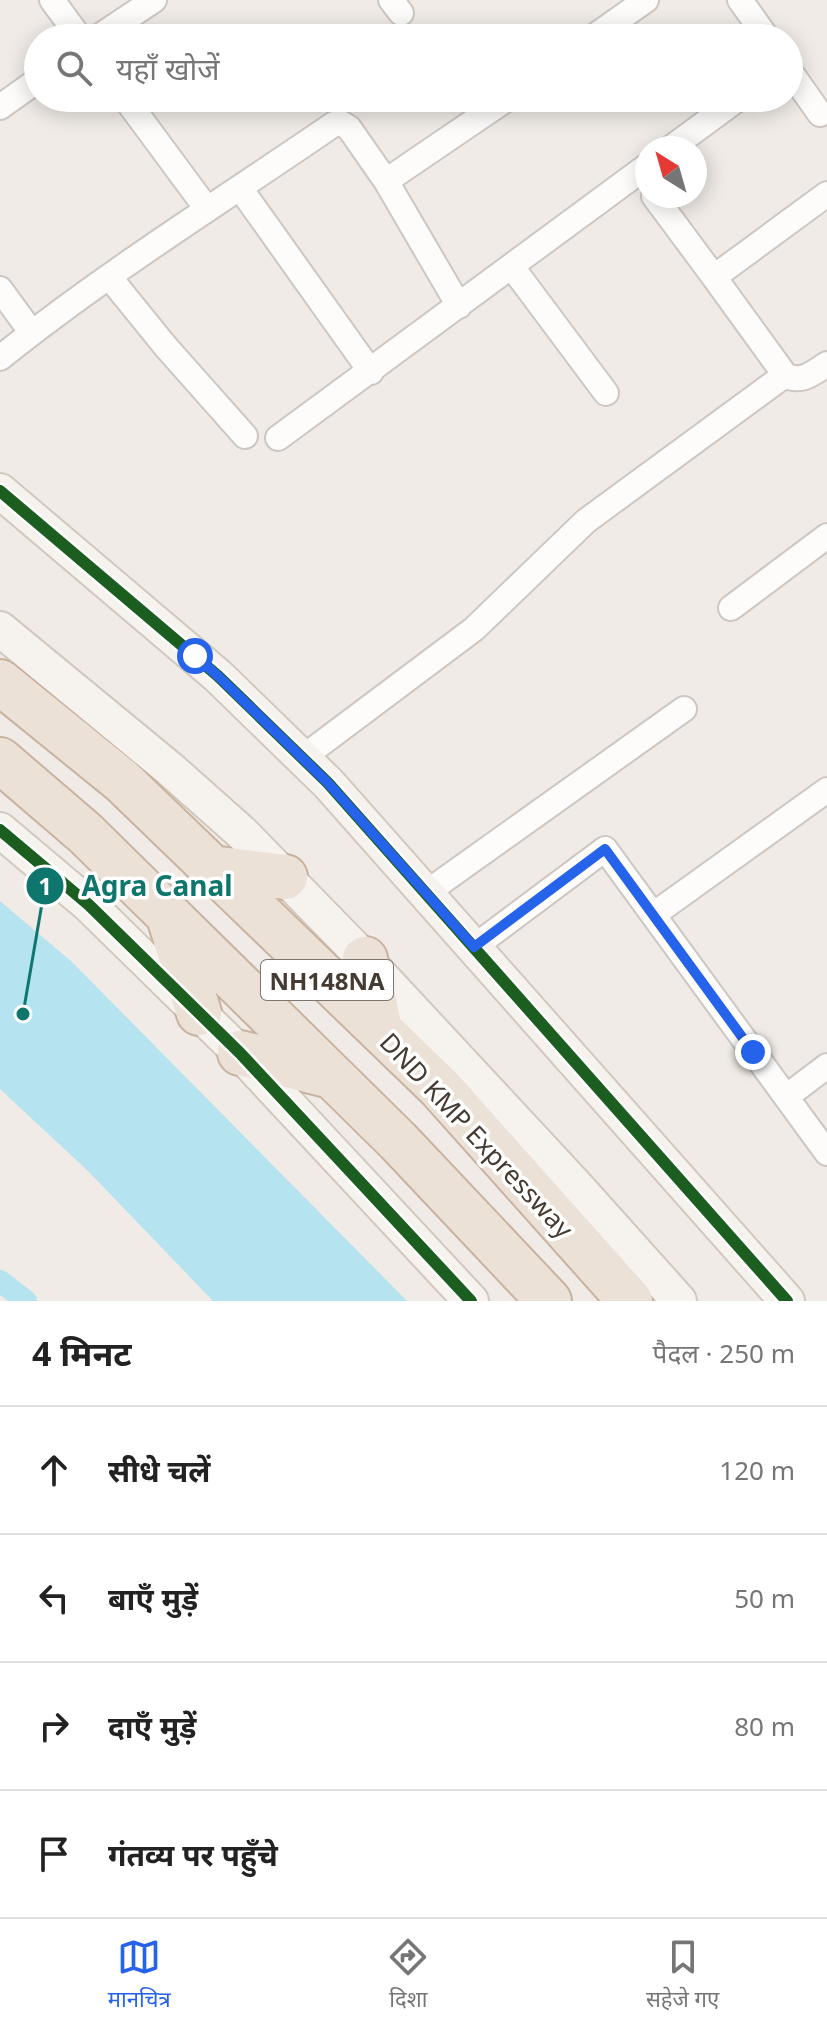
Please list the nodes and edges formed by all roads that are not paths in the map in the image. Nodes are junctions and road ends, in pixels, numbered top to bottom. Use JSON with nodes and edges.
{"nodes":[{"id":1,"x":52,"y":0,"type":"edge"},
{"id":2,"x":154,"y":0,"type":"edge"},
{"id":3,"x":646,"y":0,"type":"edge"},
{"id":4,"x":740,"y":0,"type":"edge"},
{"id":5,"x":70,"y":24,"type":"edge"},
{"id":6,"x":118,"y":24,"type":"edge"},
{"id":7,"x":612,"y":24,"type":"edge"},
{"id":8,"x":757,"y":24,"type":"edge"},
{"id":9,"x":24,"y":90,"type":"edge"},
{"id":10,"x":803,"y":90,"type":"edge"},
{"id":11,"x":0,"y":107,"type":"edge"},
{"id":12,"x":135,"y":112,"type":"edge"},
{"id":13,"x":487,"y":112,"type":"edge"},
{"id":14,"x":720,"y":112,"type":"edge"},
{"id":15,"x":820,"y":114,"type":"dead end"},
{"id":16,"x":687,"y":136,"type":"edge"},
{"id":17,"x":386,"y":181,"type":"junction"},
{"id":18,"x":635,"y":181,"type":"edge"},
{"id":19,"x":240,"y":188,"type":"junction"},
{"id":20,"x":827,"y":194,"type":"edge"},
{"id":21,"x":663,"y":208,"type":"edge"},
{"id":22,"x":207,"y":209,"type":"junction"},
{"id":23,"x":512,"y":267,"type":"junction"},
{"id":24,"x":714,"y":277,"type":"junction"},
{"id":25,"x":110,"y":278,"type":"junction"},
{"id":26,"x":0,"y":289,"type":"edge"},
{"id":27,"x":459,"y":306,"type":"junction"},
{"id":28,"x":32,"y":333,"type":"junction"},
{"id":29,"x":0,"y":358,"type":"edge"},
{"id":30,"x":827,"y":364,"type":"edge"},
{"id":31,"x":371,"y":372,"type":"junction"},
{"id":32,"x":785,"y":375,"type":"junction"},
{"id":33,"x":606,"y":393,"type":"dead end"},
{"id":34,"x":245,"y":436,"type":"dead end"},
{"id":35,"x":278,"y":438,"type":"dead end"},
{"id":36,"x":0,"y":491,"type":"edge"},
{"id":37,"x":827,"y":536,"type":"edge"},
{"id":38,"x":731,"y":608,"type":"dead end"},
{"id":39,"x":0,"y":629,"type":"edge"},
{"id":40,"x":0,"y":682,"type":"edge"},
{"id":41,"x":684,"y":709,"type":"dead end"},
{"id":42,"x":302,"y":758,"type":"junction"},
{"id":43,"x":0,"y":760,"type":"edge"},
{"id":44,"x":827,"y":790,"type":"edge"},
{"id":45,"x":0,"y":830,"type":"edge"},
{"id":46,"x":211,"y":868,"type":"junction"},
{"id":47,"x":285,"y":877,"type":"junction"},
{"id":48,"x":426,"y":893,"type":"junction"},
{"id":49,"x":168,"y":914,"type":"junction"},
{"id":50,"x":653,"y":915,"type":"junction"},
{"id":51,"x":474,"y":947,"type":"junction"},
{"id":52,"x":365,"y":959,"type":"junction"},
{"id":53,"x":199,"y":1013,"type":"junction"},
{"id":54,"x":380,"y":1030,"type":"junction"},
{"id":55,"x":240,"y":1053,"type":"junction"},
{"id":56,"x":827,"y":1066,"type":"edge"},
{"id":57,"x":333,"y":1077,"type":"junction"},
{"id":58,"x":786,"y":1097,"type":"junction"},
{"id":59,"x":827,"y":1153,"type":"edge"},
{"id":60,"x":471,"y":1301,"type":"edge"},
{"id":61,"x":549,"y":1301,"type":"edge"},
{"id":62,"x":630,"y":1301,"type":"edge"},
{"id":63,"x":679,"y":1301,"type":"edge"},
{"id":64,"x":787,"y":1301,"type":"edge"}],
"edges":[{"from":1,"to":5,"type":"street"},
{"from":2,"to":6,"type":"street"},
{"from":3,"to":7,"type":"street"},
{"from":4,"to":8,"type":"street"},
{"from":9,"to":11,"type":"street"},
{"from":10,"to":15,"type":"street"},
{"from":12,"to":22,"type":"street"},
{"from":13,"to":17,"type":"street"},
{"from":14,"to":16,"type":"street"},
{"from":17,"to":19,"type":"street"},
{"from":17,"to":27,"type":"street"},
{"from":18,"to":23,"type":"street"},
{"from":19,"to":22,"type":"street"},
{"from":19,"to":31,"type":"street"},
{"from":20,"to":24,"type":"street"},
{"from":21,"to":24,"type":"street"},
{"from":22,"to":25,"type":"street"},
{"from":23,"to":27,"type":"street"},
{"from":23,"to":33,"type":"street"},
{"from":24,"to":32,"type":"street"},
{"from":25,"to":28,"type":"street"},
{"from":25,"to":34,"type":"street"},
{"from":26,"to":28,"type":"street"},
{"from":27,"to":31,"type":"street"},
{"from":28,"to":29,"type":"street"},
{"from":30,"to":32,"type":"street"},
{"from":31,"to":35,"type":"street"},
{"from":32,"to":42,"type":"street"},
{"from":36,"to":42,"type":"street"},
{"from":37,"to":38,"type":"street"},
{"from":39,"to":47,"type":"street"},
{"from":40,"to":46,"type":"highway","name":"DND KMP Expressway","number":"NH148NA"},
{"from":41,"to":48,"type":"street"},
{"from":42,"to":48,"type":"street"},
{"from":43,"to":49,"type":"highway","number":"NH148NA"},
{"from":44,"to":50,"type":"street"},
{"from":45,"to":53,"type":"street"},
{"from":46,"to":47,"type":"highway"},
{"from":46,"to":54,"type":"highway","name":"DND KMP Expressway","number":"NH148NA"},
{"from":47,"to":52,"type":"street"},
{"from":48,"to":51,"type":"street"},
{"from":49,"to":53,"type":"highway"},
{"from":49,"to":57,"type":"highway","number":"NH148NA"},
{"from":50,"to":51,"type":"street"},
{"from":50,"to":58,"type":"street"},
{"from":51,"to":64,"type":"street"},
{"from":52,"to":54,"type":"highway"},
{"from":52,"to":63,"type":"street"},
{"from":53,"to":55,"type":"street"},
{"from":54,"to":62,"type":"highway","name":"DND KMP Expressway","number":"NH148NA"},
{"from":55,"to":57,"type":"highway"},
{"from":55,"to":60,"type":"street"},
{"from":56,"to":58,"type":"street"},
{"from":57,"to":61,"type":"highway","number":"NH148NA"},
{"from":58,"to":59,"type":"street"}]}
